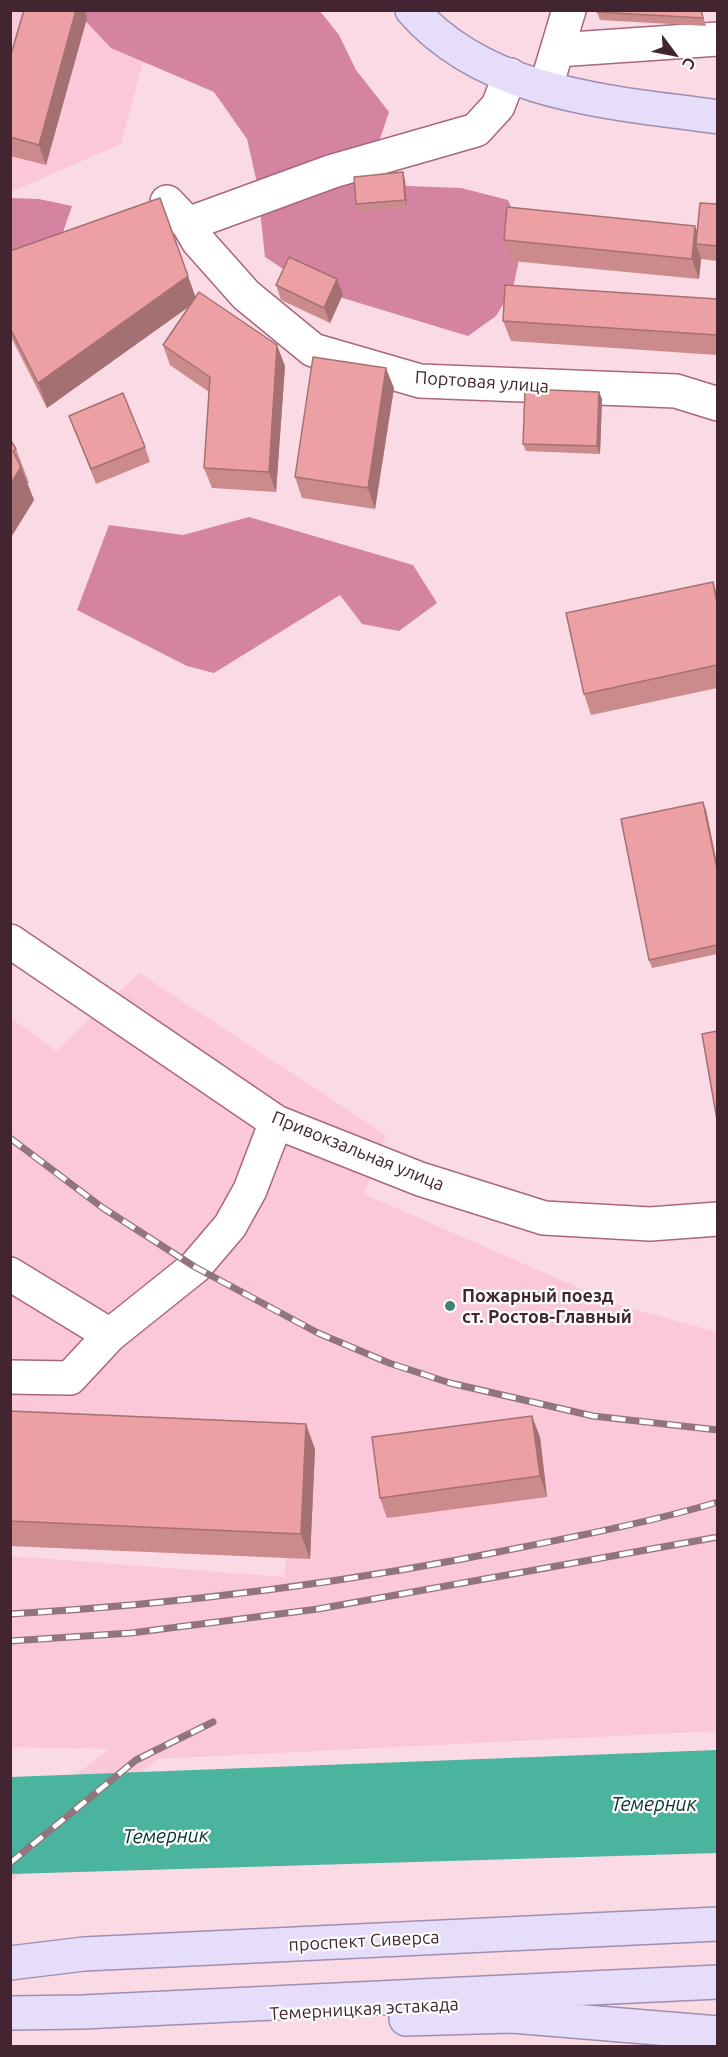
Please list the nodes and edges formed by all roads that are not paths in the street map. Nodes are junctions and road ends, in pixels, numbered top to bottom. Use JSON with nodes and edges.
{"nodes":[{"id":1,"x":412,"y":10,"type":"edge"},
{"id":2,"x":569,"y":10,"type":"edge"},
{"id":3,"x":717,"y":39,"type":"edge"},
{"id":4,"x":557,"y":50,"type":"junction"},
{"id":5,"x":510,"y":75,"type":"junction"},
{"id":6,"x":545,"y":89,"type":"junction"},
{"id":7,"x":717,"y":117,"type":"edge"},
{"id":8,"x":717,"y":404,"type":"edge"},
{"id":9,"x":10,"y":941,"type":"edge"},
{"id":10,"x":276,"y":1122,"type":"junction"},
{"id":11,"x":717,"y":1219,"type":"edge"},
{"id":12,"x":10,"y":1274,"type":"edge"},
{"id":13,"x":110,"y":1335,"type":"junction"},
{"id":14,"x":10,"y":1377,"type":"edge"},
{"id":15,"x":717,"y":1915,"type":"edge"},
{"id":16,"x":717,"y":1924,"type":"edge"},
{"id":17,"x":10,"y":1947,"type":"edge"},
{"id":18,"x":10,"y":1962,"type":"edge"},
{"id":19,"x":717,"y":1982,"type":"edge"},
{"id":20,"x":717,"y":1992,"type":"edge"},
{"id":21,"x":343,"y":2010,"type":"junction"},
{"id":22,"x":10,"y":2013,"type":"edge"},
{"id":23,"x":10,"y":2024,"type":"edge"},
{"id":24,"x":717,"y":2033,"type":"edge"}],
"edges":[{"from":1,"to":5,"type":"main road"},
{"from":2,"to":4,"type":"street"},
{"from":3,"to":4,"type":"street"},
{"from":4,"to":6,"type":"street"},
{"from":5,"to":6,"type":"main road"},
{"from":5,"to":8,"type":"street","name":"Портовая улица"},
{"from":6,"to":7,"type":"main road"},
{"from":9,"to":10,"type":"street","name":"Привокзальная улица"},
{"from":10,"to":11,"type":"street","name":"Привокзальная улица"},
{"from":10,"to":13,"type":"street"},
{"from":12,"to":13,"type":"street"},
{"from":13,"to":14,"type":"street"},
{"from":15,"to":17,"type":"main road"},
{"from":16,"to":18,"type":"main road","name":"проспект Сиверса"},
{"from":19,"to":22,"type":"main road"},
{"from":20,"to":21,"type":"main road","name":"Темерницкая эстакада"},
{"from":21,"to":23,"type":"main road","name":"Темерницкая эстакада"},
{"from":21,"to":24,"type":"main road"}]}
